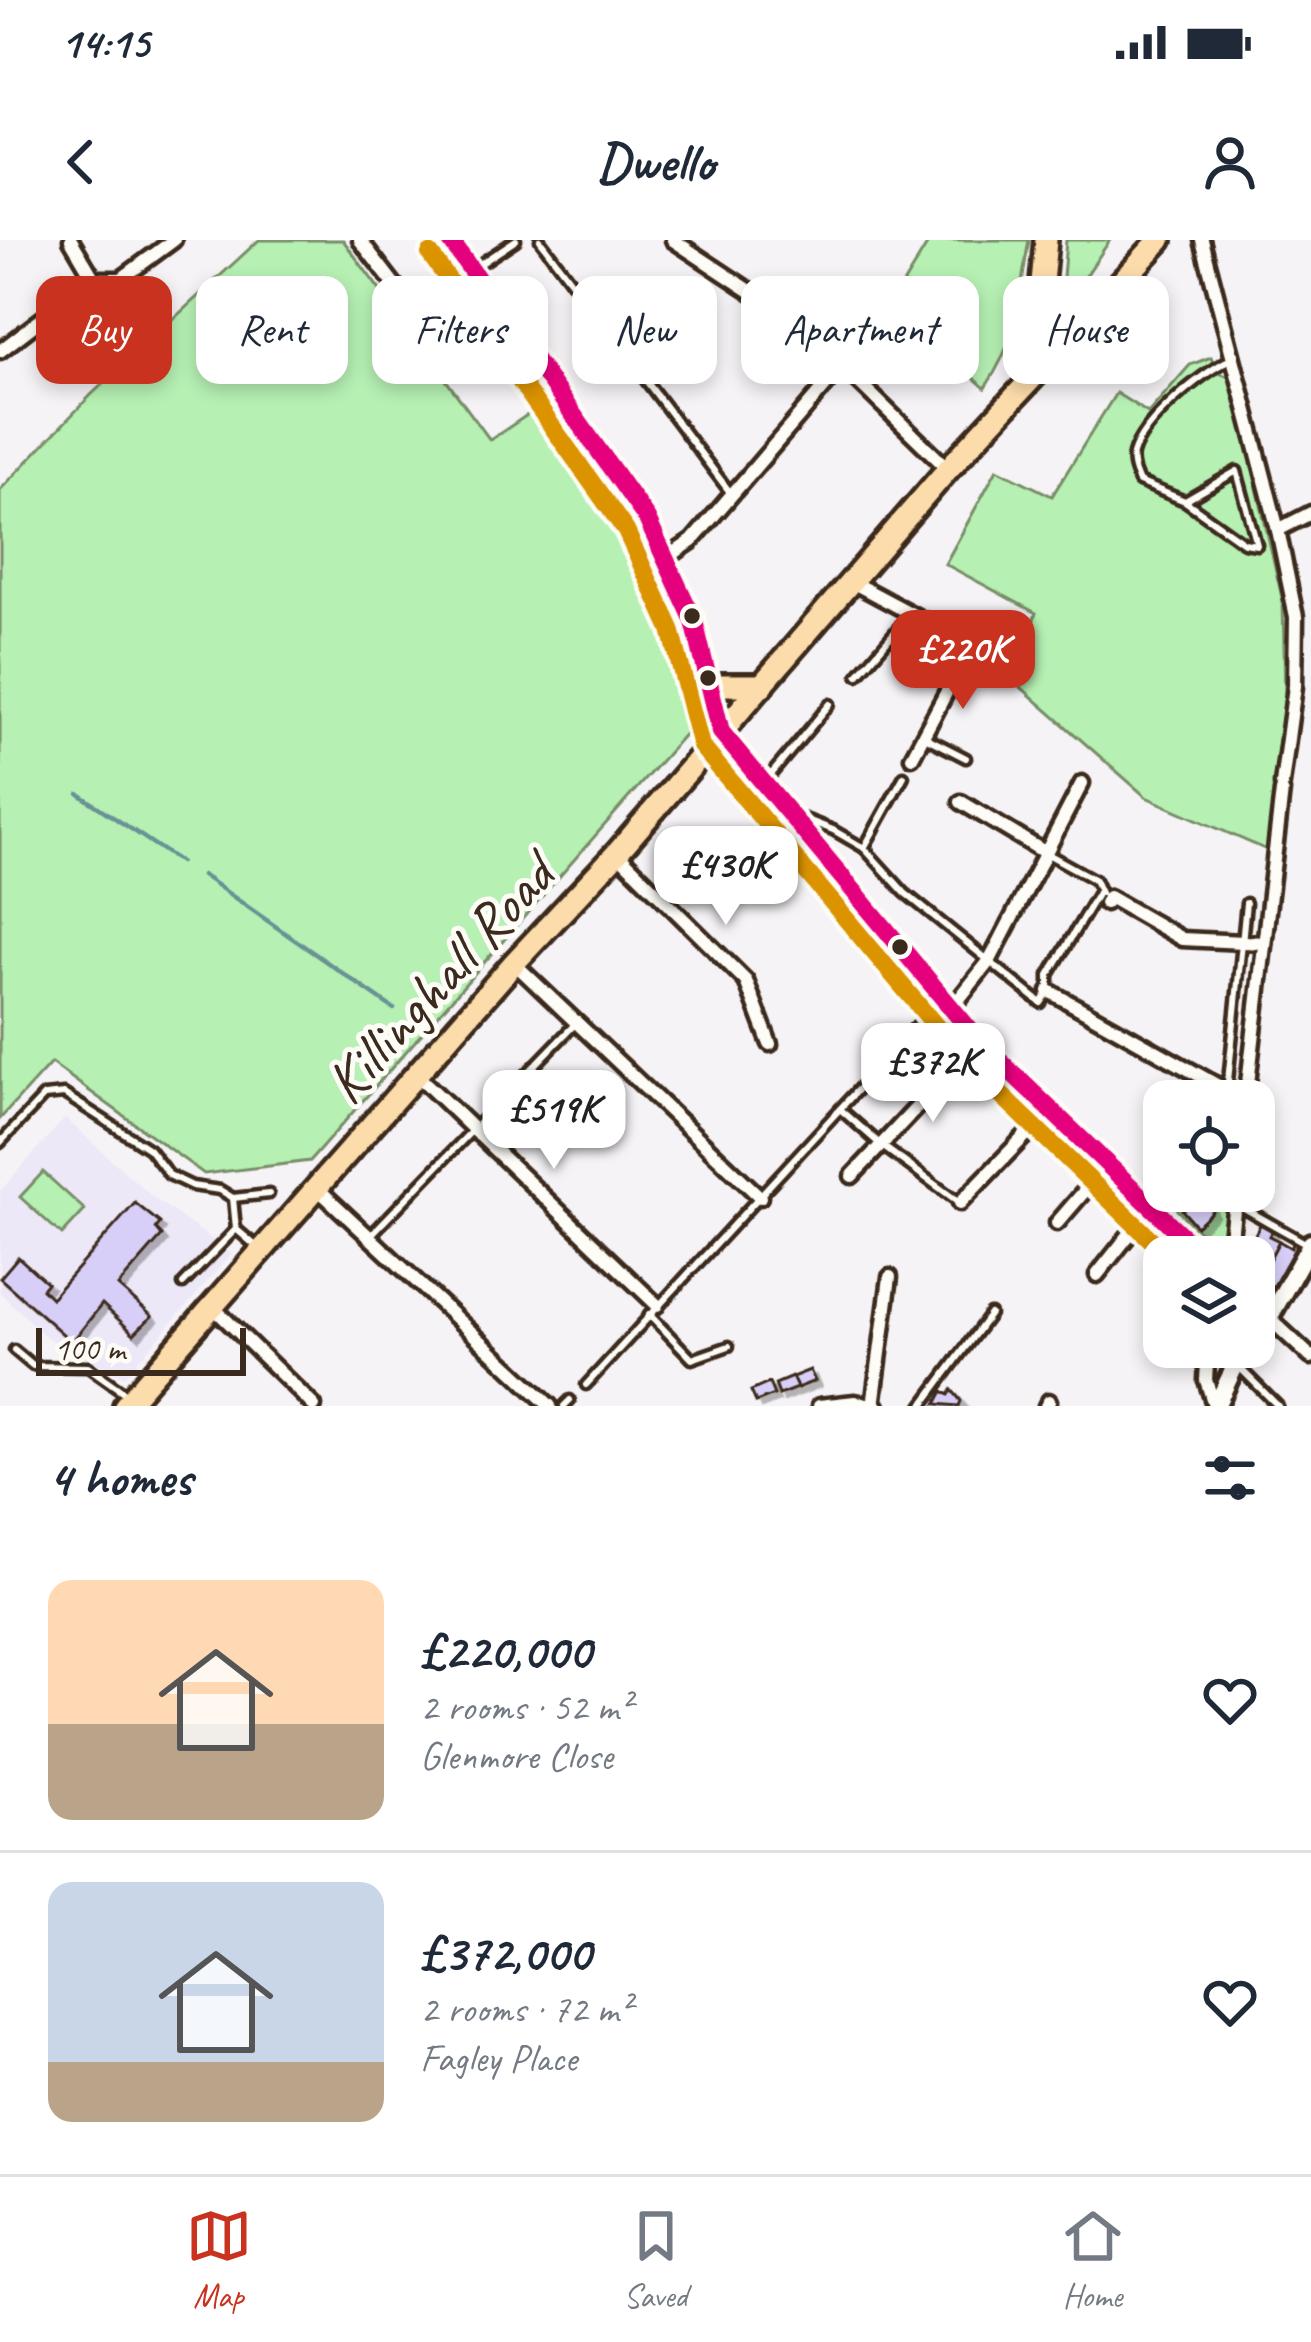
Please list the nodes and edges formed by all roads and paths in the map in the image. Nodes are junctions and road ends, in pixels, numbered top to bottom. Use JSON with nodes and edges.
{"nodes":[{"id":1,"x":71,"y":240,"type":"edge"},
{"id":2,"x":173,"y":240,"type":"edge"},
{"id":3,"x":360,"y":240,"type":"edge"},
{"id":4,"x":450,"y":240,"type":"edge"},
{"id":5,"x":516,"y":240,"type":"edge"},
{"id":6,"x":540,"y":240,"type":"edge"},
{"id":7,"x":673,"y":240,"type":"edge"},
{"id":8,"x":1046,"y":240,"type":"edge"},
{"id":9,"x":1160,"y":240,"type":"edge"},
{"id":10,"x":1202,"y":240,"type":"edge"},
{"id":11,"x":472,"y":270,"type":"junction"},
{"id":12,"x":92,"y":276,"type":"edge"},
{"id":13,"x":125,"y":276,"type":"edge"},
{"id":14,"x":388,"y":276,"type":"edge"},
{"id":15,"x":476,"y":276,"type":"edge"},
{"id":16,"x":1043,"y":276,"type":"edge"},
{"id":17,"x":1126,"y":276,"type":"edge"},
{"id":18,"x":741,"y":285,"type":"edge"},
{"id":19,"x":36,"y":323,"type":"edge"},
{"id":20,"x":0,"y":351,"type":"edge"},
{"id":21,"x":1232,"y":359,"type":"junction"},
{"id":22,"x":548,"y":377,"type":"edge"},
{"id":23,"x":827,"y":384,"type":"edge"},
{"id":24,"x":864,"y":384,"type":"edge"},
{"id":25,"x":1024,"y":384,"type":"edge"},
{"id":26,"x":948,"y":469,"type":"junction"},
{"id":27,"x":731,"y":495,"type":"junction"},
{"id":28,"x":1185,"y":501,"type":"junction"},
{"id":29,"x":1311,"y":513,"type":"edge"},
{"id":30,"x":1278,"y":530,"type":"junction"},
{"id":31,"x":667,"y":558,"type":"junction"},
{"id":32,"x":638,"y":561,"type":"dead end"},
{"id":33,"x":850,"y":581,"type":"junction"},
{"id":34,"x":910,"y":614,"type":"junction"},
{"id":35,"x":971,"y":646,"type":"junction"},
{"id":36,"x":1015,"y":669,"type":"dead end"},
{"id":37,"x":858,"y":675,"type":"dead end"},
{"id":38,"x":1311,"y":684,"type":"edge"},
{"id":39,"x":707,"y":685,"type":"junction"},
{"id":40,"x":763,"y":685,"type":"junction"},
{"id":41,"x":1295,"y":686,"type":"junction"},
{"id":42,"x":830,"y":704,"type":"dead end"},
{"id":43,"x":721,"y":732,"type":"junction"},
{"id":44,"x":923,"y":736,"type":"junction"},
{"id":45,"x":912,"y":757,"type":"dead end"},
{"id":46,"x":966,"y":758,"type":"dead end"},
{"id":47,"x":904,"y":776,"type":"dead end"},
{"id":48,"x":764,"y":783,"type":"junction"},
{"id":49,"x":1082,"y":783,"type":"dead end"},
{"id":50,"x":961,"y":802,"type":"dead end"},
{"id":51,"x":788,"y":813,"type":"junction"},
{"id":52,"x":864,"y":848,"type":"junction"},
{"id":53,"x":617,"y":853,"type":"junction"},
{"id":54,"x":1046,"y":853,"type":"junction"},
{"id":55,"x":1104,"y":897,"type":"junction"},
{"id":56,"x":1246,"y":903,"type":"dead end"},
{"id":57,"x":1242,"y":942,"type":"junction"},
{"id":58,"x":1264,"y":943,"type":"junction"},
{"id":59,"x":990,"y":960,"type":"junction"},
{"id":60,"x":514,"y":963,"type":"junction"},
{"id":61,"x":1049,"y":991,"type":"junction"},
{"id":62,"x":947,"y":1003,"type":"junction"},
{"id":63,"x":576,"y":1022,"type":"junction"},
{"id":64,"x":979,"y":1042,"type":"junction"},
{"id":65,"x":770,"y":1044,"type":"dead end"},
{"id":66,"x":417,"y":1075,"type":"junction"},
{"id":67,"x":1206,"y":1080,"type":"edge"},
{"id":68,"x":1228,"y":1080,"type":"edge"},
{"id":69,"x":1248,"y":1080,"type":"edge"},
{"id":70,"x":840,"y":1109,"type":"junction"},
{"id":71,"x":1049,"y":1111,"type":"junction"},
{"id":72,"x":473,"y":1129,"type":"junction"},
{"id":73,"x":0,"y":1143,"type":"edge"},
{"id":74,"x":881,"y":1145,"type":"junction"},
{"id":75,"x":1107,"y":1165,"type":"junction"},
{"id":76,"x":852,"y":1176,"type":"dead end"},
{"id":77,"x":317,"y":1188,"type":"junction"},
{"id":78,"x":269,"y":1194,"type":"dead end"},
{"id":79,"x":760,"y":1197,"type":"junction"},
{"id":80,"x":233,"y":1198,"type":"junction"},
{"id":81,"x":1143,"y":1198,"type":"edge"},
{"id":82,"x":960,"y":1203,"type":"joint"},
{"id":83,"x":1147,"y":1212,"type":"edge"},
{"id":84,"x":1158,"y":1212,"type":"edge"},
{"id":85,"x":1255,"y":1212,"type":"edge"},
{"id":86,"x":1057,"y":1223,"type":"dead end"},
{"id":87,"x":236,"y":1228,"type":"junction"},
{"id":88,"x":1183,"y":1236,"type":"edge"},
{"id":89,"x":369,"y":1237,"type":"junction"},
{"id":90,"x":262,"y":1251,"type":"junction"},
{"id":91,"x":1308,"y":1255,"type":"edge"},
{"id":92,"x":1097,"y":1274,"type":"dead end"},
{"id":93,"x":890,"y":1277,"type":"dead end"},
{"id":94,"x":183,"y":1285,"type":"dead end"},
{"id":95,"x":213,"y":1307,"type":"junction"},
{"id":96,"x":1275,"y":1308,"type":"edge"},
{"id":97,"x":653,"y":1310,"type":"junction"},
{"id":98,"x":990,"y":1314,"type":"dead end"},
{"id":99,"x":1275,"y":1324,"type":"edge"},
{"id":100,"x":729,"y":1346,"type":"dead end"},
{"id":101,"x":14,"y":1350,"type":"dead end"},
{"id":102,"x":1311,"y":1357,"type":"edge"},
{"id":103,"x":1207,"y":1368,"type":"edge"},
{"id":104,"x":1233,"y":1368,"type":"edge"},
{"id":105,"x":1249,"y":1368,"type":"edge"},
{"id":106,"x":586,"y":1385,"type":"dead end"},
{"id":107,"x":128,"y":1402,"type":"edge"},
{"id":108,"x":314,"y":1406,"type":"edge"},
{"id":109,"x":550,"y":1406,"type":"edge"},
{"id":110,"x":819,"y":1406,"type":"edge"},
{"id":111,"x":874,"y":1406,"type":"edge"},
{"id":112,"x":922,"y":1406,"type":"edge"},
{"id":113,"x":1215,"y":1406,"type":"edge"},
{"id":114,"x":1278,"y":1406,"type":"edge"}],
"edges":[{"from":1,"to":12,"type":"street"},
{"from":2,"to":13,"type":"street"},
{"from":3,"to":14,"type":"street"},
{"from":4,"to":11,"type":"street"},
{"from":5,"to":11,"type":"lane"},
{"from":6,"to":27,"type":"lane"},
{"from":7,"to":18,"type":"street"},
{"from":8,"to":16,"type":"highway"},
{"from":9,"to":17,"type":"highway","name":"Killinghall Road"},
{"from":10,"to":21,"type":"street"},
{"from":11,"to":15,"type":"street"},
{"from":19,"to":20,"type":"street"},
{"from":21,"to":28,"type":"lane"},
{"from":21,"to":30,"type":"street"},
{"from":22,"to":31,"type":"street"},
{"from":23,"to":27,"type":"street"},
{"from":24,"to":26,"type":"street"},
{"from":25,"to":26,"type":"highway","name":"Killinghall Road"},
{"from":26,"to":33,"type":"highway","name":"Killinghall Road"},
{"from":27,"to":31,"type":"street"},
{"from":28,"to":28,"type":"lane"},
{"from":29,"to":30,"type":"street"},
{"from":30,"to":41,"type":"street"},
{"from":31,"to":32,"type":"lane"},
{"from":31,"to":39,"type":"street"},
{"from":33,"to":34,"type":"street"},
{"from":33,"to":40,"type":"highway","name":"Killinghall Road"},
{"from":34,"to":35,"type":"street"},
{"from":34,"to":37,"type":"lane"},
{"from":35,"to":36,"type":"street"},
{"from":35,"to":44,"type":"street"},
{"from":38,"to":41,"type":"street"},
{"from":39,"to":40,"type":"highway"},
{"from":39,"to":43,"type":"street"},
{"from":40,"to":43,"type":"highway","name":"Killinghall Road"},
{"from":41,"to":58,"type":"street"},
{"from":42,"to":48,"type":"lane"},
{"from":43,"to":48,"type":"street"},
{"from":43,"to":53,"type":"highway","name":"Killinghall Road"},
{"from":44,"to":45,"type":"street"},
{"from":44,"to":46,"type":"lane"},
{"from":47,"to":52,"type":"lane"},
{"from":48,"to":51,"type":"street"},
{"from":49,"to":54,"type":"street"},
{"from":50,"to":54,"type":"street"},
{"from":51,"to":52,"type":"lane"},
{"from":51,"to":62,"type":"street"},
{"from":52,"to":59,"type":"lane"},
{"from":53,"to":60,"type":"highway","name":"Killinghall Road"},
{"from":53,"to":65,"type":"street"},
{"from":54,"to":55,"type":"lane"},
{"from":54,"to":59,"type":"street"},
{"from":55,"to":57,"type":"street"},
{"from":55,"to":61,"type":"lane"},
{"from":56,"to":57,"type":"lane"},
{"from":57,"to":58,"type":"street"},
{"from":57,"to":68,"type":"lane"},
{"from":58,"to":69,"type":"street"},
{"from":59,"to":61,"type":"lane"},
{"from":59,"to":62,"type":"street"},
{"from":60,"to":63,"type":"street"},
{"from":60,"to":66,"type":"highway","name":"Killinghall Road"},
{"from":61,"to":67,"type":"street"},
{"from":62,"to":64,"type":"street"},
{"from":62,"to":70,"type":"lane"},
{"from":63,"to":72,"type":"lane"},
{"from":63,"to":79,"type":"street"},
{"from":64,"to":71,"type":"street"},
{"from":64,"to":74,"type":"street"},
{"from":66,"to":72,"type":"street"},
{"from":66,"to":77,"type":"highway","name":"Killinghall Road"},
{"from":70,"to":74,"type":"lane"},
{"from":70,"to":79,"type":"lane"},
{"from":71,"to":75,"type":"street"},
{"from":71,"to":82,"type":"street"},
{"from":72,"to":89,"type":"lane"},
{"from":72,"to":97,"type":"street"},
{"from":73,"to":80,"type":"lane"},
{"from":74,"to":76,"type":"street"},
{"from":74,"to":82,"type":"lane"},
{"from":75,"to":81,"type":"street"},
{"from":75,"to":86,"type":"street"},
{"from":77,"to":89,"type":"street"},
{"from":77,"to":90,"type":"highway","name":"Killinghall Road"},
{"from":78,"to":80,"type":"lane"},
{"from":79,"to":97,"type":"lane"},
{"from":80,"to":87,"type":"lane"},
{"from":83,"to":92,"type":"street"},
{"from":84,"to":88,"type":"street"},
{"from":85,"to":91,"type":"lane"},
{"from":87,"to":90,"type":"lane"},
{"from":87,"to":94,"type":"lane"},
{"from":89,"to":109,"type":"street"},
{"from":90,"to":95,"type":"highway","name":"Killinghall Road"},
{"from":91,"to":96,"type":"street"},
{"from":93,"to":111,"type":"street"},
{"from":95,"to":107,"type":"highway","name":"Killinghall Road"},
{"from":95,"to":108,"type":"street"},
{"from":97,"to":100,"type":"lane"},
{"from":97,"to":106,"type":"lane"},
{"from":98,"to":112,"type":"lane"},
{"from":99,"to":102,"type":"street"},
{"from":101,"to":107,"type":"lane"},
{"from":103,"to":113,"type":"street"},
{"from":104,"to":113,"type":"street"},
{"from":105,"to":114,"type":"lane"},
{"from":110,"to":111,"type":"street"}]}
